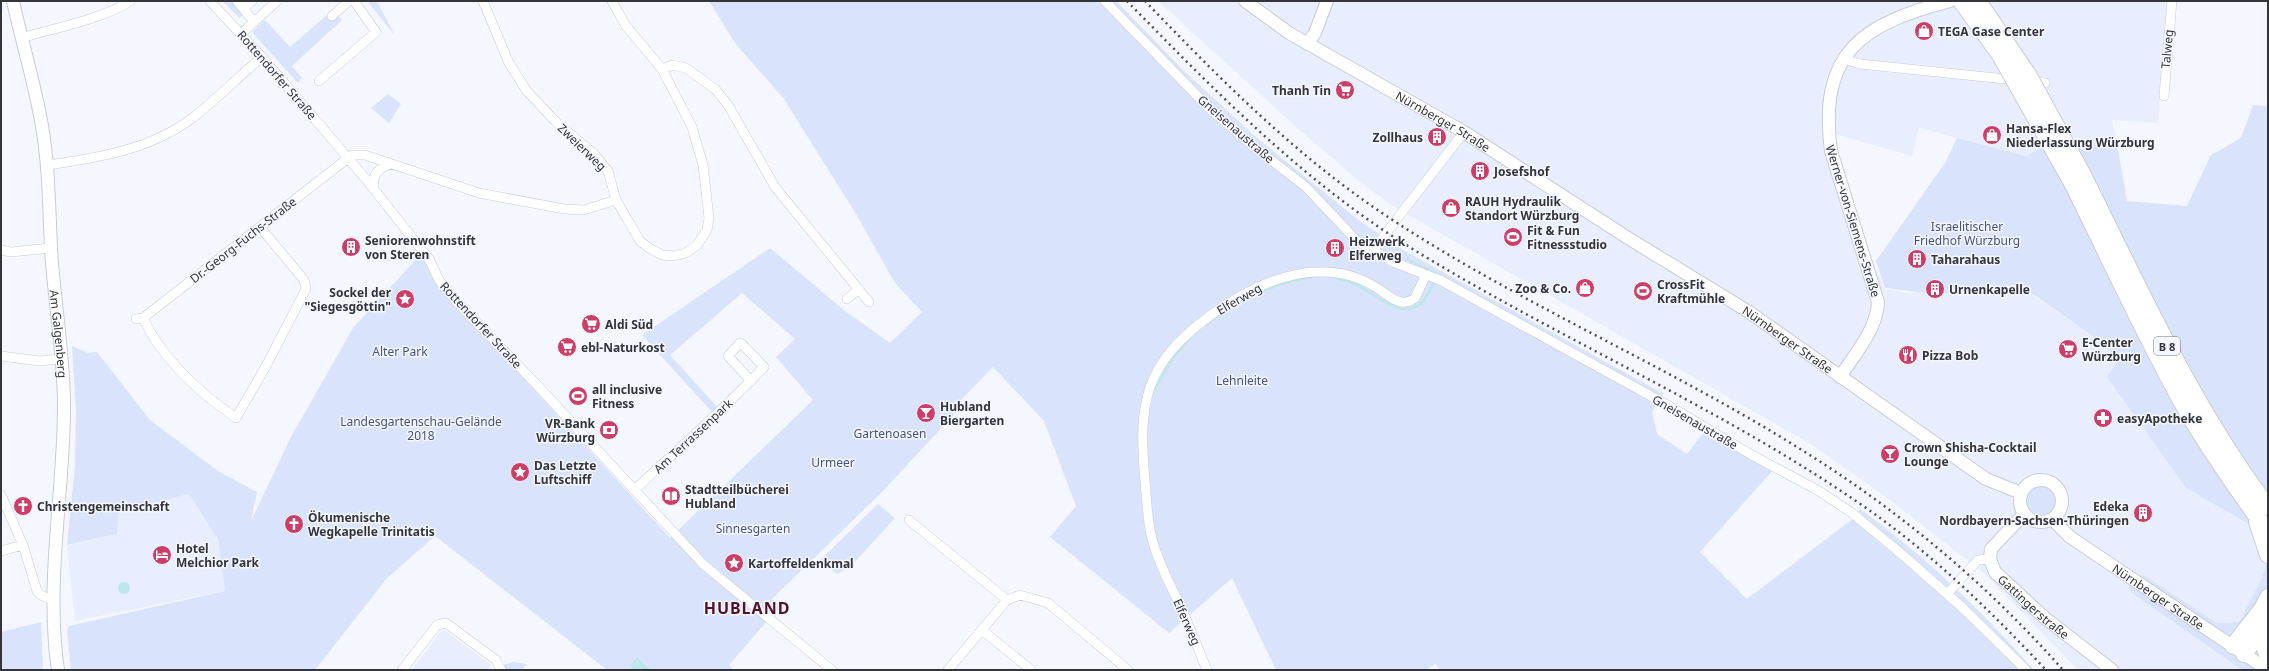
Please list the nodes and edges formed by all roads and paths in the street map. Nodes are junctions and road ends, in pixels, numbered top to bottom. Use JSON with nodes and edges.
{"nodes":[{"id":1,"x":13,"y":1,"type":"edge"},
{"id":2,"x":130,"y":1,"type":"edge"},
{"id":3,"x":210,"y":1,"type":"edge"},
{"id":4,"x":237,"y":1,"type":"edge"},
{"id":5,"x":252,"y":1,"type":"edge"},
{"id":6,"x":277,"y":1,"type":"edge"},
{"id":7,"x":349,"y":1,"type":"edge"},
{"id":8,"x":354,"y":1,"type":"edge"},
{"id":9,"x":483,"y":1,"type":"edge"},
{"id":10,"x":612,"y":1,"type":"edge"},
{"id":11,"x":1105,"y":1,"type":"edge"},
{"id":12,"x":1245,"y":1,"type":"edge"},
{"id":13,"x":1328,"y":1,"type":"edge"},
{"id":14,"x":1950,"y":1,"type":"edge"},
{"id":15,"x":1961,"y":1,"type":"edge"},
{"id":16,"x":1978,"y":1,"type":"edge"},
{"id":17,"x":2172,"y":1,"type":"edge"},
{"id":18,"x":244,"y":8,"type":"junction"},
{"id":19,"x":332,"y":16,"type":"dead end"},
{"id":20,"x":254,"y":22,"type":"junction"},
{"id":21,"x":241,"y":34,"type":"junction"},
{"id":22,"x":21,"y":38,"type":"junction"},
{"id":23,"x":1307,"y":44,"type":"junction"},
{"id":24,"x":262,"y":57,"type":"junction"},
{"id":25,"x":1844,"y":59,"type":"junction"},
{"id":26,"x":662,"y":69,"type":"junction"},
{"id":27,"x":319,"y":81,"type":"dead end"},
{"id":28,"x":2045,"y":83,"type":"dead end"},
{"id":29,"x":2164,"y":96,"type":"dead end"},
{"id":30,"x":1464,"y":132,"type":"junction"},
{"id":31,"x":348,"y":157,"type":"junction"},
{"id":32,"x":390,"y":164,"type":"junction"},
{"id":33,"x":47,"y":165,"type":"junction"},
{"id":34,"x":2077,"y":178,"type":"junction"},
{"id":35,"x":374,"y":189,"type":"junction"},
{"id":36,"x":616,"y":200,"type":"junction"},
{"id":37,"x":260,"y":227,"type":"junction"},
{"id":38,"x":51,"y":248,"type":"junction"},
{"id":39,"x":1,"y":250,"type":"edge"},
{"id":40,"x":1373,"y":250,"type":"junction"},
{"id":41,"x":1426,"y":275,"type":"junction"},
{"id":42,"x":859,"y":289,"type":"junction"},
{"id":43,"x":847,"y":299,"type":"dead end"},
{"id":44,"x":869,"y":302,"type":"dead end"},
{"id":45,"x":1,"y":356,"type":"edge"},
{"id":46,"x":61,"y":359,"type":"junction"},
{"id":47,"x":1840,"y":377,"type":"junction"},
{"id":48,"x":750,"y":381,"type":"dead end"},
{"id":49,"x":634,"y":490,"type":"junction"},
{"id":50,"x":2021,"y":493,"type":"junction"},
{"id":51,"x":1,"y":495,"type":"edge"},
{"id":52,"x":2260,"y":509,"type":"edge"},
{"id":53,"x":2024,"y":514,"type":"junction"},
{"id":54,"x":2052,"y":519,"type":"junction"},
{"id":55,"x":909,"y":520,"type":"dead end"},
{"id":56,"x":2268,"y":532,"type":"edge"},
{"id":57,"x":23,"y":545,"type":"junction"},
{"id":58,"x":1,"y":551,"type":"edge"},
{"id":59,"x":2268,"y":555,"type":"edge"},
{"id":60,"x":1990,"y":559,"type":"junction"},
{"id":61,"x":1947,"y":594,"type":"junction"},
{"id":62,"x":2268,"y":597,"type":"edge"},
{"id":63,"x":1007,"y":600,"type":"junction"},
{"id":64,"x":53,"y":601,"type":"junction"},
{"id":65,"x":2266,"y":624,"type":"edge"},
{"id":66,"x":982,"y":630,"type":"junction"},
{"id":67,"x":2239,"y":650,"type":"junction"},
{"id":68,"x":2268,"y":657,"type":"edge"},
{"id":69,"x":58,"y":670,"type":"edge"},
{"id":70,"x":402,"y":670,"type":"edge"},
{"id":71,"x":501,"y":670,"type":"edge"},
{"id":72,"x":832,"y":670,"type":"edge"},
{"id":73,"x":948,"y":670,"type":"edge"},
{"id":74,"x":1031,"y":670,"type":"edge"},
{"id":75,"x":1128,"y":670,"type":"edge"},
{"id":76,"x":1207,"y":670,"type":"edge"},
{"id":77,"x":2026,"y":670,"type":"edge"},
{"id":78,"x":2112,"y":670,"type":"edge"},
{"id":79,"x":2268,"y":670,"type":"edge"}],
"edges":[{"from":1,"to":22,"type":"street","name":"Am Galgenberg"},
{"from":2,"to":22,"type":"street"},
{"from":3,"to":21,"type":"street","name":"Rottendorfer Straße"},
{"from":4,"to":18,"type":"street"},
{"from":5,"to":18,"type":"street"},
{"from":6,"to":20,"type":"street"},
{"from":7,"to":19,"type":"street"},
{"from":8,"to":27,"type":"street"},
{"from":9,"to":36,"type":"street","name":"Zweierweg"},
{"from":10,"to":26,"type":"street","name":"Zweierweg"},
{"from":11,"to":40,"type":"street","name":"Gneisenaustraße"},
{"from":12,"to":23,"type":"street","name":"Nürnberger Straße"},
{"from":13,"to":23,"type":"street"},
{"from":14,"to":25,"type":"street","name":"Werner-von-Siemens-Straße"},
{"from":15,"to":34,"type":"highway","number":"B 8","bridge":true},
{"from":16,"to":34,"type":"highway","number":"B 8","bridge":true},
{"from":17,"to":29,"type":"street","name":"Talweg"},
{"from":18,"to":20,"type":"street"},
{"from":20,"to":21,"type":"street"},
{"from":21,"to":24,"type":"street","name":"Rottendorfer Straße"},
{"from":22,"to":33,"type":"street","name":"Am Galgenberg"},
{"from":23,"to":30,"type":"street","name":"Nürnberger Straße"},
{"from":24,"to":31,"type":"street","name":"Rottendorfer Straße"},
{"from":24,"to":33,"type":"street"},
{"from":25,"to":28,"type":"street"},
{"from":25,"to":47,"type":"street","name":"Werner-von-Siemens-Straße"},
{"from":26,"to":36,"type":"street","name":"Zweierweg"},
{"from":26,"to":42,"type":"street"},
{"from":30,"to":40,"type":"street"},
{"from":30,"to":47,"type":"street","name":"Nürnberger Straße"},
{"from":31,"to":32,"type":"street"},
{"from":31,"to":35,"type":"street","name":"Rottendorfer Straße"},
{"from":31,"to":37,"type":"street","name":"Dr.-Georg-Fuchs-Straße"},
{"from":32,"to":35,"type":"street"},
{"from":32,"to":36,"type":"street"},
{"from":33,"to":38,"type":"street","name":"Am Galgenberg"},
{"from":34,"to":52,"type":"highway","number":"B 8"},
{"from":35,"to":49,"type":"street","name":"Rottendorfer Straße"},
{"from":37,"to":37,"type":"street","name":"Dr.-Georg-Fuchs-Straße"},
{"from":38,"to":39,"type":"street"},
{"from":38,"to":46,"type":"street","name":"Am Galgenberg"},
{"from":40,"to":41,"type":"street"},
{"from":41,"to":61,"type":"street","name":"Gneisenaustraße"},
{"from":41,"to":76,"type":"street","name":"Elferweg"},
{"from":42,"to":43,"type":"street"},
{"from":42,"to":44,"type":"street"},
{"from":45,"to":46,"type":"street"},
{"from":46,"to":64,"type":"street","name":"Am Galgenberg"},
{"from":47,"to":50,"type":"street","name":"Nürnberger Straße"},
{"from":48,"to":49,"type":"street","name":"Am Terrassenpark"},
{"from":49,"to":72,"type":"street","name":"Rottendorfer Straße"},
{"from":50,"to":53,"type":"street"},
{"from":50,"to":54,"type":"street"},
{"from":51,"to":57,"type":"street"},
{"from":52,"to":56,"type":"highway","number":"B 8"},
{"from":52,"to":59,"type":"highway"},
{"from":53,"to":54,"type":"street"},
{"from":53,"to":60,"type":"street"},
{"from":54,"to":67,"type":"street","name":"Nürnberger Straße"},
{"from":55,"to":63,"type":"street"},
{"from":57,"to":58,"type":"street"},
{"from":57,"to":64,"type":"street"},
{"from":60,"to":61,"type":"street"},
{"from":60,"to":78,"type":"street","name":"Gattingerstraße"},
{"from":61,"to":77,"type":"street","name":"Gneisenaustraße"},
{"from":62,"to":67,"type":"highway"},
{"from":63,"to":66,"type":"street"},
{"from":63,"to":75,"type":"street"},
{"from":64,"to":69,"type":"street","name":"Am Galgenberg"},
{"from":65,"to":67,"type":"highway"},
{"from":65,"to":68,"type":"highway"},
{"from":66,"to":73,"type":"street"},
{"from":66,"to":74,"type":"street"},
{"from":67,"to":79,"type":"street","name":"Nürnberger Straße"},
{"from":70,"to":71,"type":"street"}]}
